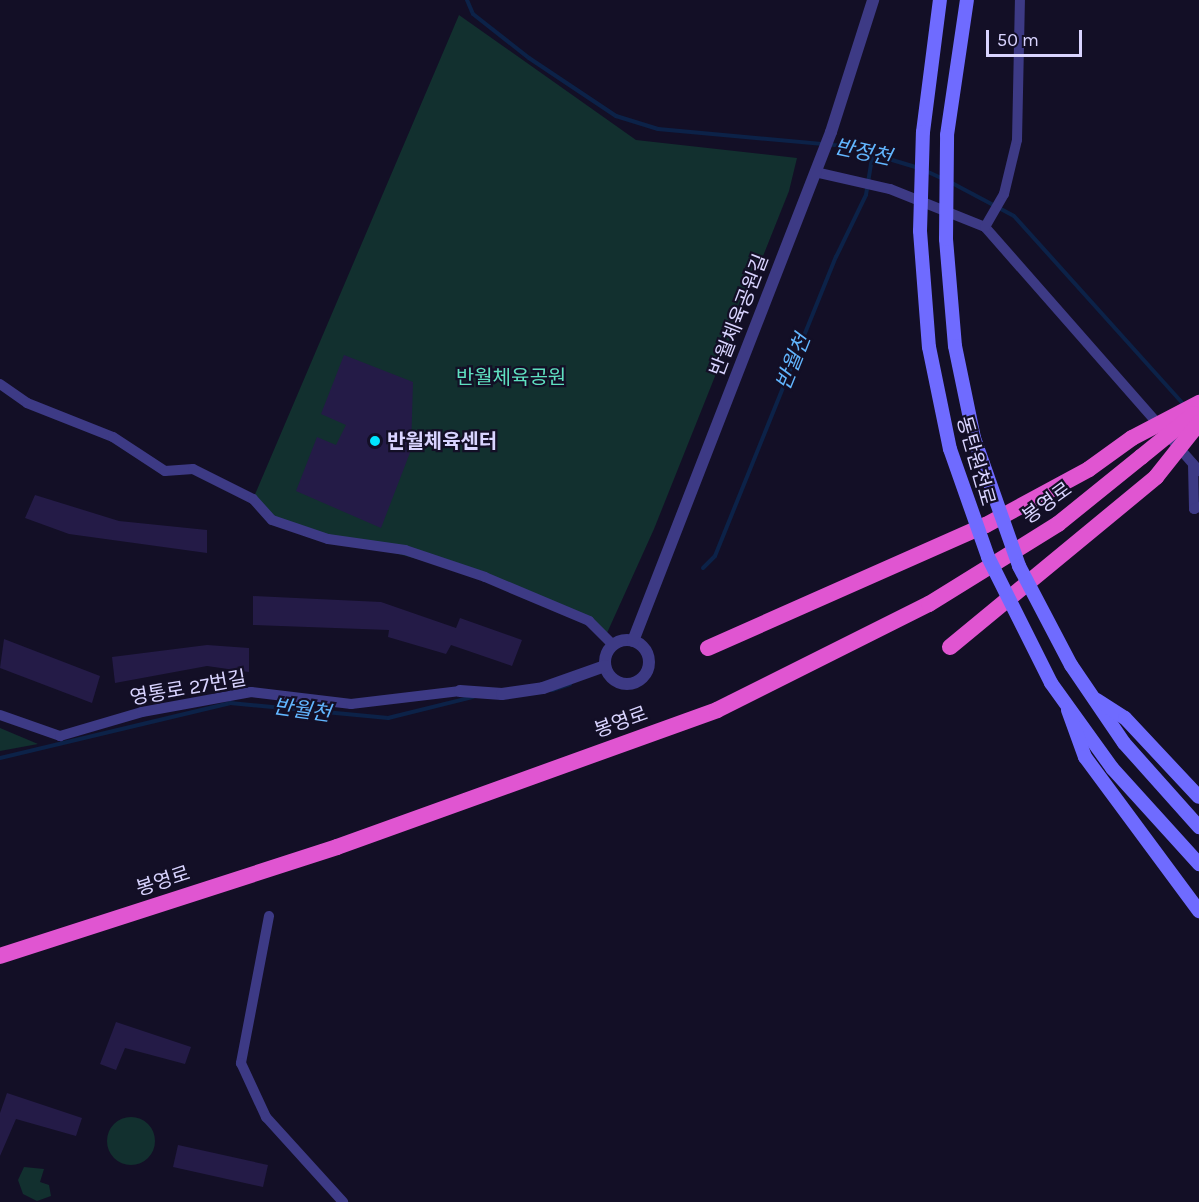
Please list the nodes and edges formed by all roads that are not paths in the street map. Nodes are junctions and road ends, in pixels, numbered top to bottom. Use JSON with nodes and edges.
{"nodes":[{"id":1,"x":873,"y":0,"type":"edge"},
{"id":2,"x":940,"y":0,"type":"edge"},
{"id":3,"x":967,"y":0,"type":"edge"},
{"id":4,"x":1020,"y":0,"type":"edge"},
{"id":5,"x":816,"y":169,"type":"junction"},
{"id":6,"x":988,"y":224,"type":"junction"},
{"id":7,"x":0,"y":384,"type":"edge"},
{"id":8,"x":1199,"y":403,"type":"edge"},
{"id":9,"x":1199,"y":410,"type":"edge"},
{"id":10,"x":1199,"y":423,"type":"edge"},
{"id":11,"x":1196,"y":467,"type":"edge"},
{"id":12,"x":1199,"y":507,"type":"edge"},
{"id":13,"x":633,"y":641,"type":"junction"},
{"id":14,"x":613,"y":645,"type":"junction"},
{"id":15,"x":950,"y":647,"type":"dead end"},
{"id":16,"x":708,"y":648,"type":"dead end"},
{"id":17,"x":605,"y":666,"type":"junction"},
{"id":18,"x":460,"y":691,"type":"joint"},
{"id":19,"x":1089,"y":695,"type":"junction"},
{"id":20,"x":1068,"y":710,"type":"junction"},
{"id":21,"x":0,"y":715,"type":"edge"},
{"id":22,"x":1199,"y":798,"type":"edge"},
{"id":23,"x":1199,"y":828,"type":"edge"},
{"id":24,"x":1199,"y":864,"type":"edge"},
{"id":25,"x":1199,"y":911,"type":"edge"},
{"id":26,"x":269,"y":916,"type":"dead end"},
{"id":27,"x":0,"y":956,"type":"edge"},
{"id":28,"x":343,"y":1202,"type":"edge"}],
"edges":[{"from":1,"to":5,"type":"street","name":"반월체육공원길"},
{"from":2,"to":20,"type":"main road","name":"동탄원천로","bridge":true},
{"from":3,"to":19,"type":"main road","name":"동탄원천로","bridge":true},
{"from":4,"to":6,"type":"street"},
{"from":5,"to":6,"type":"street"},
{"from":5,"to":13,"type":"street","name":"반월체육공원길"},
{"from":6,"to":11,"type":"street"},
{"from":7,"to":14,"type":"street"},
{"from":8,"to":16,"type":"highway","bridge":true},
{"from":9,"to":27,"type":"highway","name":"봉영로","bridge":true},
{"from":10,"to":15,"type":"highway","bridge":true},
{"from":11,"to":12,"type":"street"},
{"from":13,"to":14,"type":"street"},
{"from":13,"to":17,"type":"street"},
{"from":14,"to":17,"type":"street"},
{"from":17,"to":18,"type":"street"},
{"from":18,"to":21,"type":"street","name":"영통로 27번길"},
{"from":19,"to":22,"type":"main road"},
{"from":19,"to":23,"type":"main road","name":"동탄원천로"},
{"from":20,"to":24,"type":"main road","name":"동탄원천로"},
{"from":20,"to":25,"type":"main road"},
{"from":26,"to":28,"type":"street"}]}
